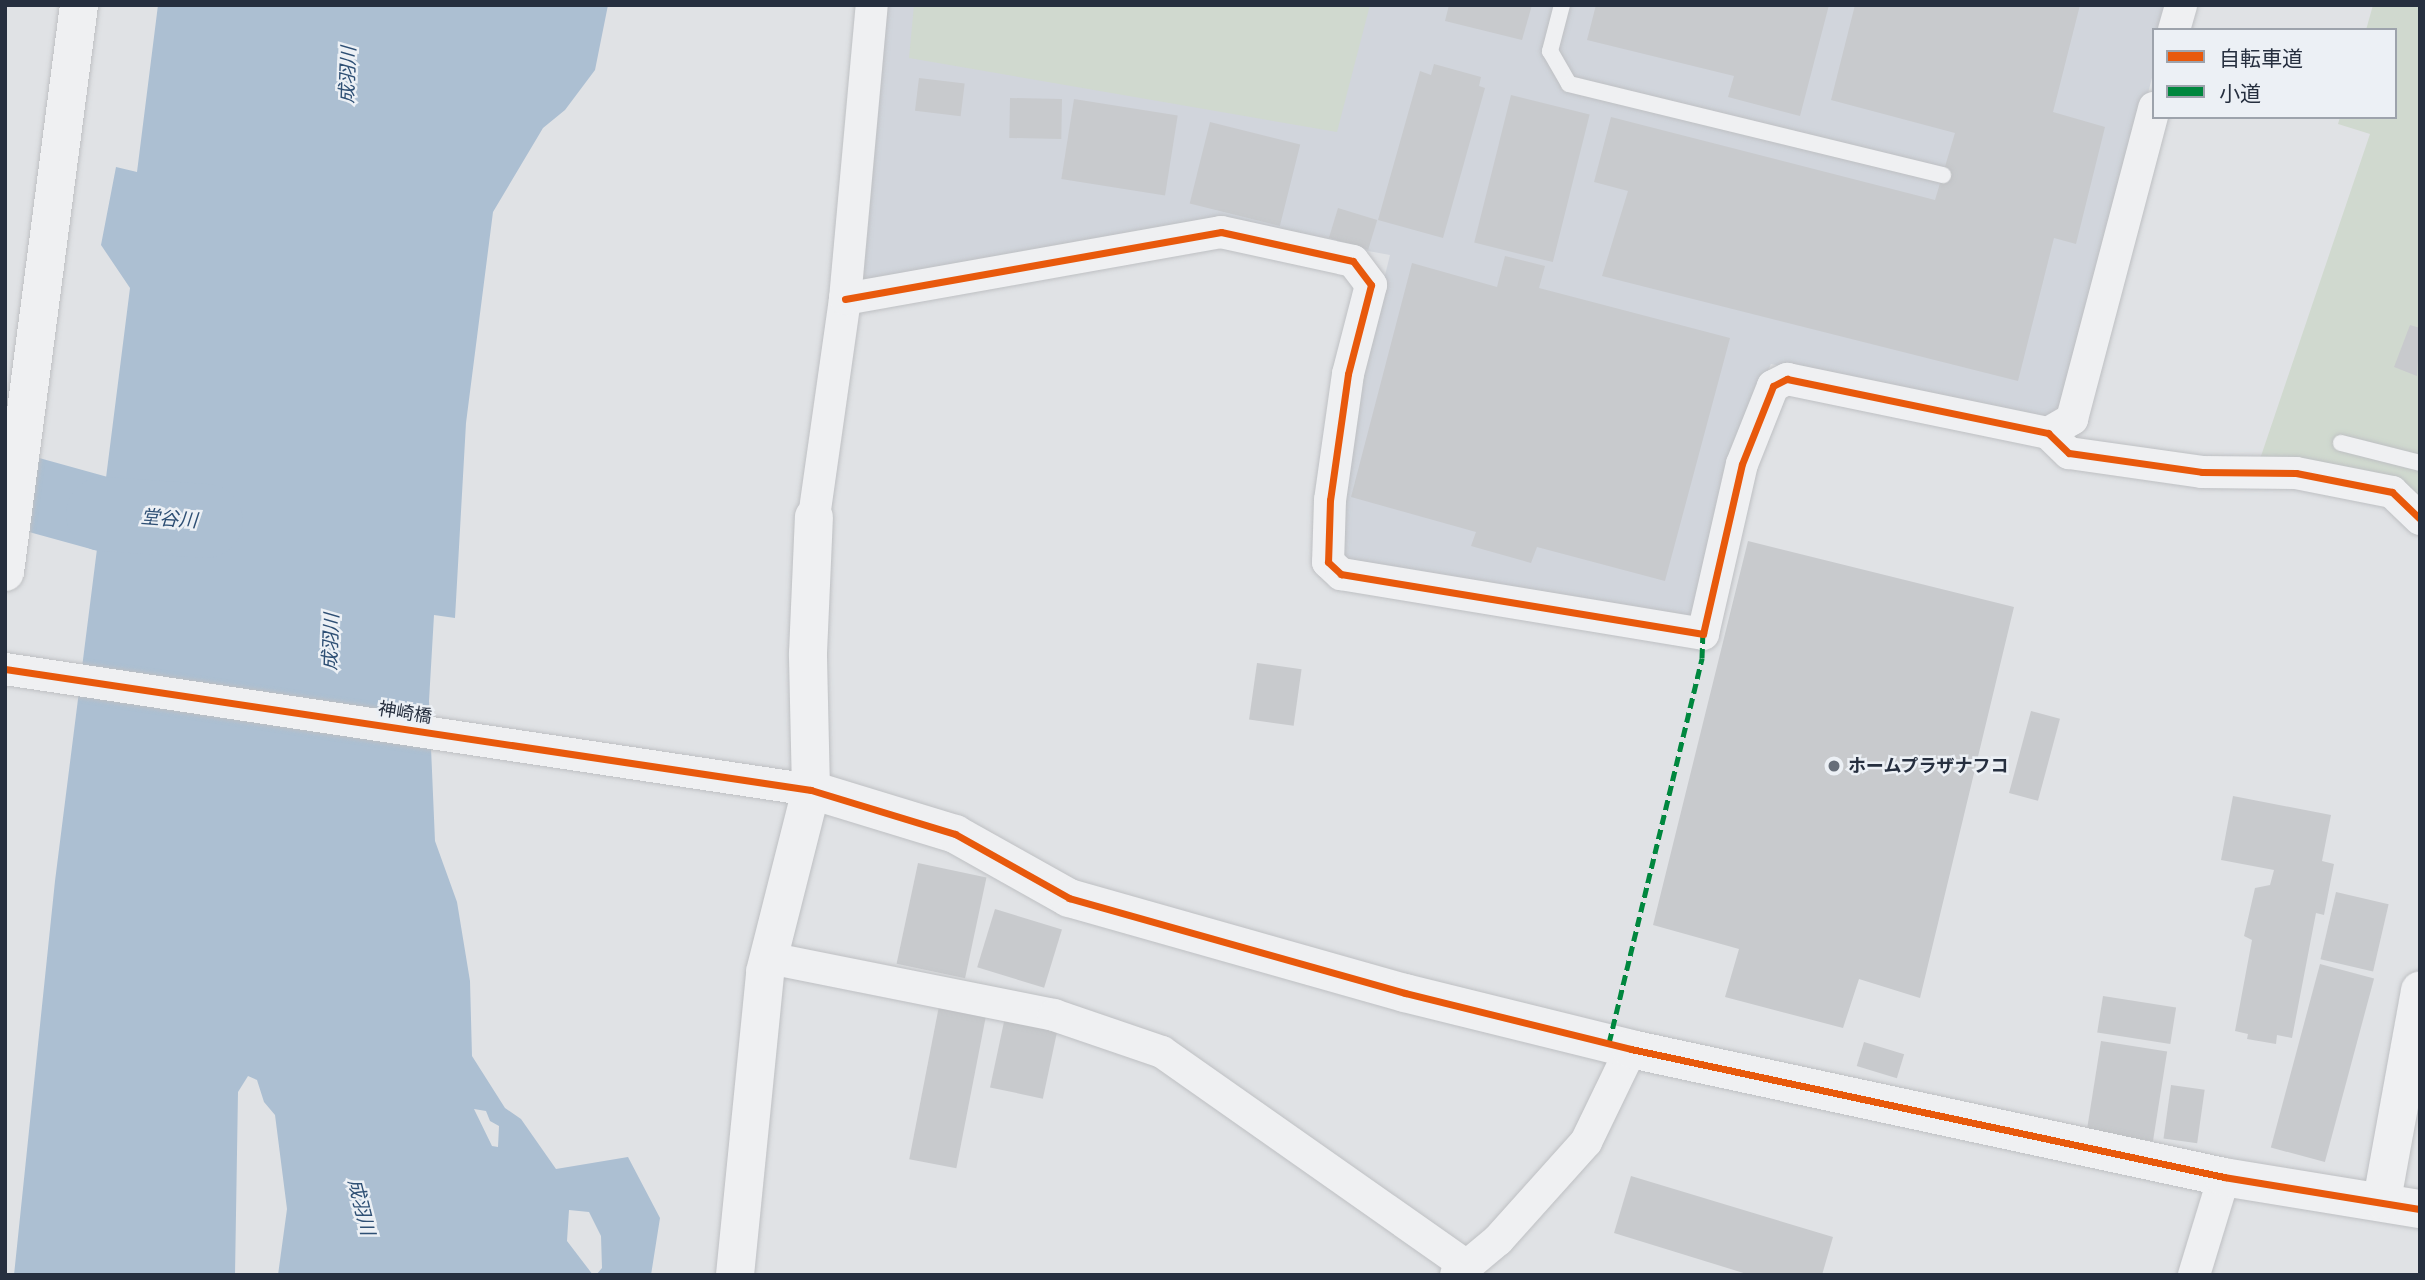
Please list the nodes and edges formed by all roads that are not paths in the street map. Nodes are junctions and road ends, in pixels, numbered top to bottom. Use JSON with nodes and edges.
{"nodes":[{"id":1,"x":79,"y":5,"type":"edge"},
{"id":2,"x":872,"y":5,"type":"edge"},
{"id":3,"x":1562,"y":5,"type":"edge"},
{"id":4,"x":2181,"y":5,"type":"edge"},
{"id":5,"x":2175,"y":28,"type":"edge"},
{"id":6,"x":2152,"y":116,"type":"edge"},
{"id":7,"x":1943,"y":175,"type":"dead end"},
{"id":8,"x":845,"y":299,"type":"junction"},
{"id":9,"x":2048,"y":433,"type":"junction"},
{"id":10,"x":2341,"y":443,"type":"dead end"},
{"id":11,"x":2420,"y":463,"type":"edge"},
{"id":12,"x":814,"y":517,"type":"joint"},
{"id":13,"x":2420,"y":519,"type":"edge"},
{"id":14,"x":6,"y":564,"type":"edge"},
{"id":15,"x":5,"y":572,"type":"edge"},
{"id":16,"x":19,"y":671,"type":"edge"},
{"id":17,"x":811,"y":790,"type":"junction"},
{"id":18,"x":769,"y":958,"type":"junction"},
{"id":19,"x":2420,"y":990,"type":"edge"},
{"id":20,"x":1631,"y":1049,"type":"junction"},
{"id":21,"x":2224,"y":1177,"type":"junction"},
{"id":22,"x":2382,"y":1200,"type":"junction"},
{"id":23,"x":2420,"y":1209,"type":"edge"},
{"id":24,"x":1461,"y":1270,"type":"edge"},
{"id":25,"x":736,"y":1275,"type":"edge"},
{"id":26,"x":2194,"y":1275,"type":"edge"}],
"edges":[{"from":1,"to":14,"type":"street"},
{"from":2,"to":8,"type":"street"},
{"from":3,"to":7,"type":"lane"},
{"from":4,"to":5,"type":"street"},
{"from":6,"to":9,"type":"street"},
{"from":8,"to":9,"type":"street"},
{"from":8,"to":12,"type":"street"},
{"from":9,"to":13,"type":"street"},
{"from":10,"to":11,"type":"lane"},
{"from":12,"to":17,"type":"street"},
{"from":14,"to":15,"type":"street"},
{"from":16,"to":17,"type":"street","name":"神崎橋"},
{"from":17,"to":18,"type":"street"},
{"from":17,"to":20,"type":"street"},
{"from":18,"to":24,"type":"street"},
{"from":18,"to":25,"type":"street"},
{"from":19,"to":22,"type":"street"},
{"from":20,"to":21,"type":"street"},
{"from":20,"to":24,"type":"street"},
{"from":21,"to":22,"type":"street"},
{"from":21,"to":26,"type":"street"},
{"from":22,"to":23,"type":"street"}]}
